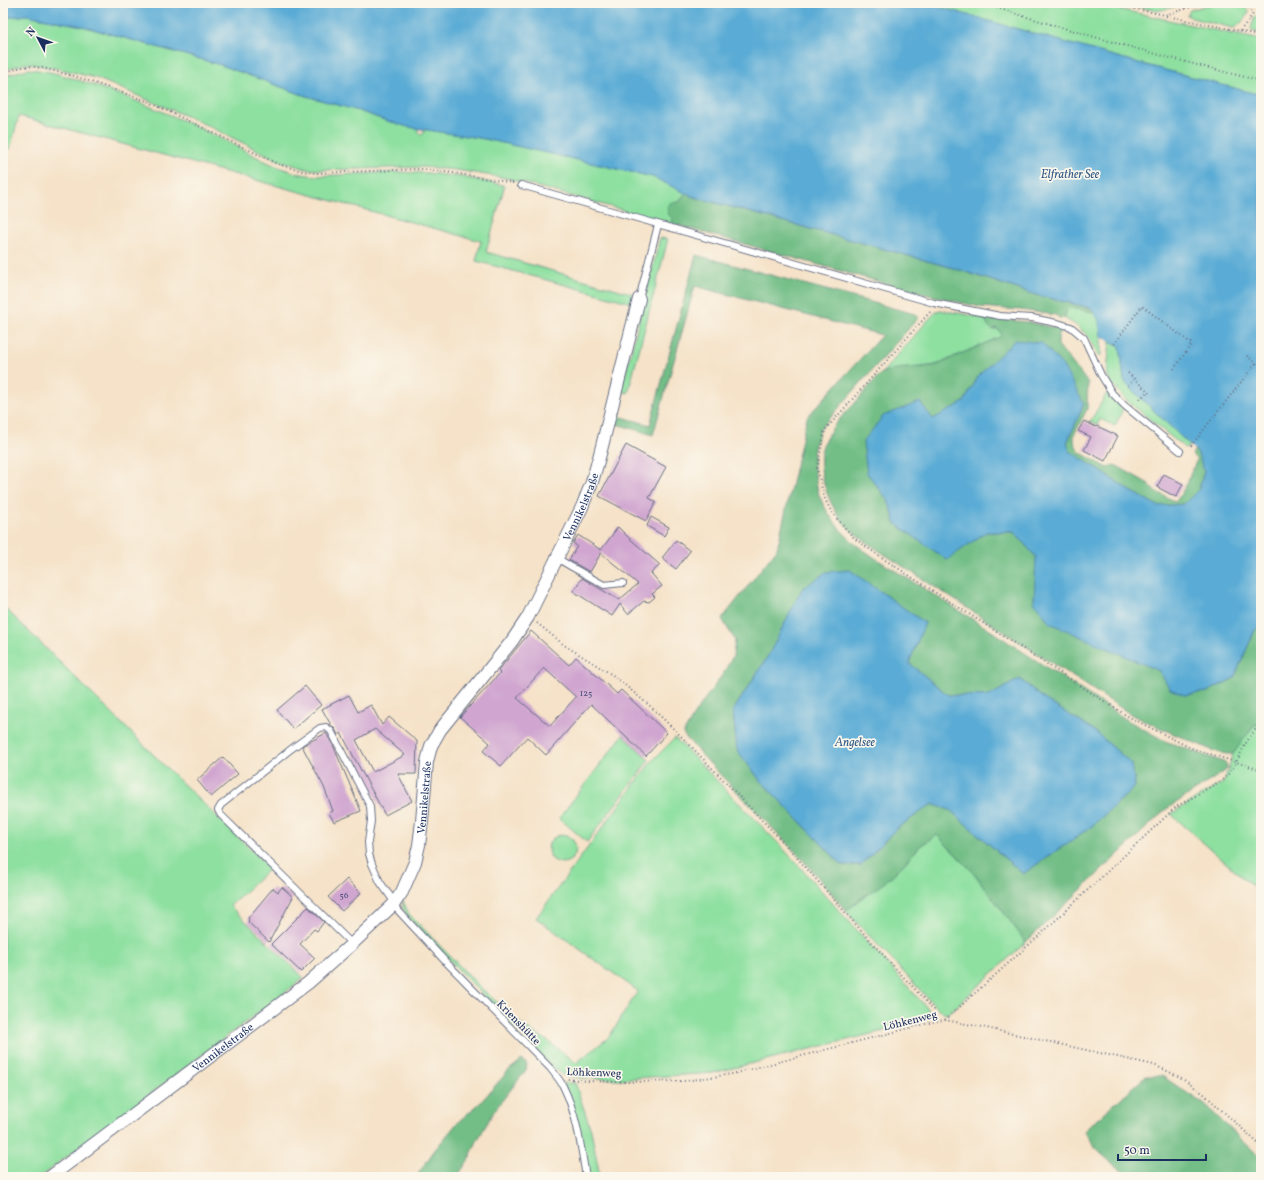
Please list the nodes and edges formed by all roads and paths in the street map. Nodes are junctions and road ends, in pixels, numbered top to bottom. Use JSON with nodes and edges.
{"nodes":[{"id":1,"x":981,"y":3,"type":"edge"},
{"id":2,"x":1107,"y":3,"type":"edge"},
{"id":3,"x":1205,"y":3,"type":"edge"},
{"id":4,"x":1250,"y":3,"type":"edge"},
{"id":5,"x":1165,"y":15,"type":"junction"},
{"id":6,"x":1240,"y":30,"type":"junction"},
{"id":7,"x":1261,"y":36,"type":"edge"},
{"id":8,"x":3,"y":73,"type":"edge"},
{"id":9,"x":1261,"y":80,"type":"edge"},
{"id":10,"x":521,"y":186,"type":"joint"},
{"id":11,"x":658,"y":225,"type":"junction"},
{"id":12,"x":639,"y":299,"type":"joint"},
{"id":13,"x":934,"y":303,"type":"junction"},
{"id":14,"x":1114,"y":344,"type":"dead end"},
{"id":15,"x":1246,"y":355,"type":"dead end"},
{"id":16,"x":1256,"y":363,"type":"junction"},
{"id":17,"x":1261,"y":367,"type":"edge"},
{"id":18,"x":1173,"y":370,"type":"dead end"},
{"id":19,"x":1128,"y":373,"type":"dead end"},
{"id":20,"x":1134,"y":379,"type":"junction"},
{"id":21,"x":1128,"y":386,"type":"dead end"},
{"id":22,"x":1147,"y":392,"type":"junction"},
{"id":23,"x":1151,"y":395,"type":"dead end"},
{"id":24,"x":1140,"y":399,"type":"dead end"},
{"id":25,"x":1191,"y":446,"type":"dead end"},
{"id":26,"x":1180,"y":452,"type":"dead end"},
{"id":27,"x":557,"y":558,"type":"junction"},
{"id":28,"x":623,"y":583,"type":"dead end"},
{"id":29,"x":528,"y":617,"type":"junction"},
{"id":30,"x":1261,"y":722,"type":"edge"},
{"id":31,"x":1236,"y":762,"type":"junction"},
{"id":32,"x":1261,"y":770,"type":"edge"},
{"id":33,"x":394,"y":904,"type":"junction"},
{"id":34,"x":352,"y":944,"type":"junction"},
{"id":35,"x":945,"y":1020,"type":"junction"},
{"id":36,"x":937,"y":1021,"type":"junction"},
{"id":37,"x":559,"y":1080,"type":"junction"},
{"id":38,"x":1261,"y":1146,"type":"edge"},
{"id":39,"x":50,"y":1177,"type":"edge"},
{"id":40,"x":586,"y":1177,"type":"edge"}],
"edges":[{"from":1,"to":9,"type":"path"},
{"from":2,"to":5,"type":"path"},
{"from":3,"to":5,"type":"path"},
{"from":4,"to":6,"type":"path"},
{"from":5,"to":6,"type":"path"},
{"from":6,"to":7,"type":"path"},
{"from":8,"to":10,"type":"path"},
{"from":10,"to":11,"type":"lane"},
{"from":11,"to":12,"type":"lane"},
{"from":11,"to":13,"type":"lane"},
{"from":12,"to":27,"type":"street","name":"Vennikelstraße"},
{"from":13,"to":26,"type":"lane"},
{"from":13,"to":31,"type":"path"},
{"from":14,"to":18,"type":"path"},
{"from":15,"to":16,"type":"path"},
{"from":16,"to":17,"type":"path"},
{"from":16,"to":25,"type":"path"},
{"from":19,"to":20,"type":"path"},
{"from":20,"to":21,"type":"path"},
{"from":20,"to":22,"type":"path"},
{"from":22,"to":23,"type":"path"},
{"from":22,"to":24,"type":"path"},
{"from":27,"to":28,"type":"lane"},
{"from":27,"to":29,"type":"street","name":"Vennikelstraße"},
{"from":29,"to":33,"type":"street","name":"Vennikelstraße"},
{"from":29,"to":36,"type":"path"},
{"from":30,"to":31,"type":"path"},
{"from":31,"to":32,"type":"path"},
{"from":31,"to":35,"type":"path"},
{"from":33,"to":34,"type":"street","name":"Vennikelstraße"},
{"from":33,"to":34,"type":"lane","name":"Krienshütte"},
{"from":33,"to":37,"type":"lane","name":"Krienshütte"},
{"from":34,"to":39,"type":"street","name":"Vennikelstraße"},
{"from":35,"to":36,"type":"path","name":"Löhkenweg"},
{"from":35,"to":38,"type":"path","name":"Löhkenweg"},
{"from":36,"to":37,"type":"path","name":"Löhkenweg"},
{"from":37,"to":40,"type":"lane","name":"Krienshütte"}]}
